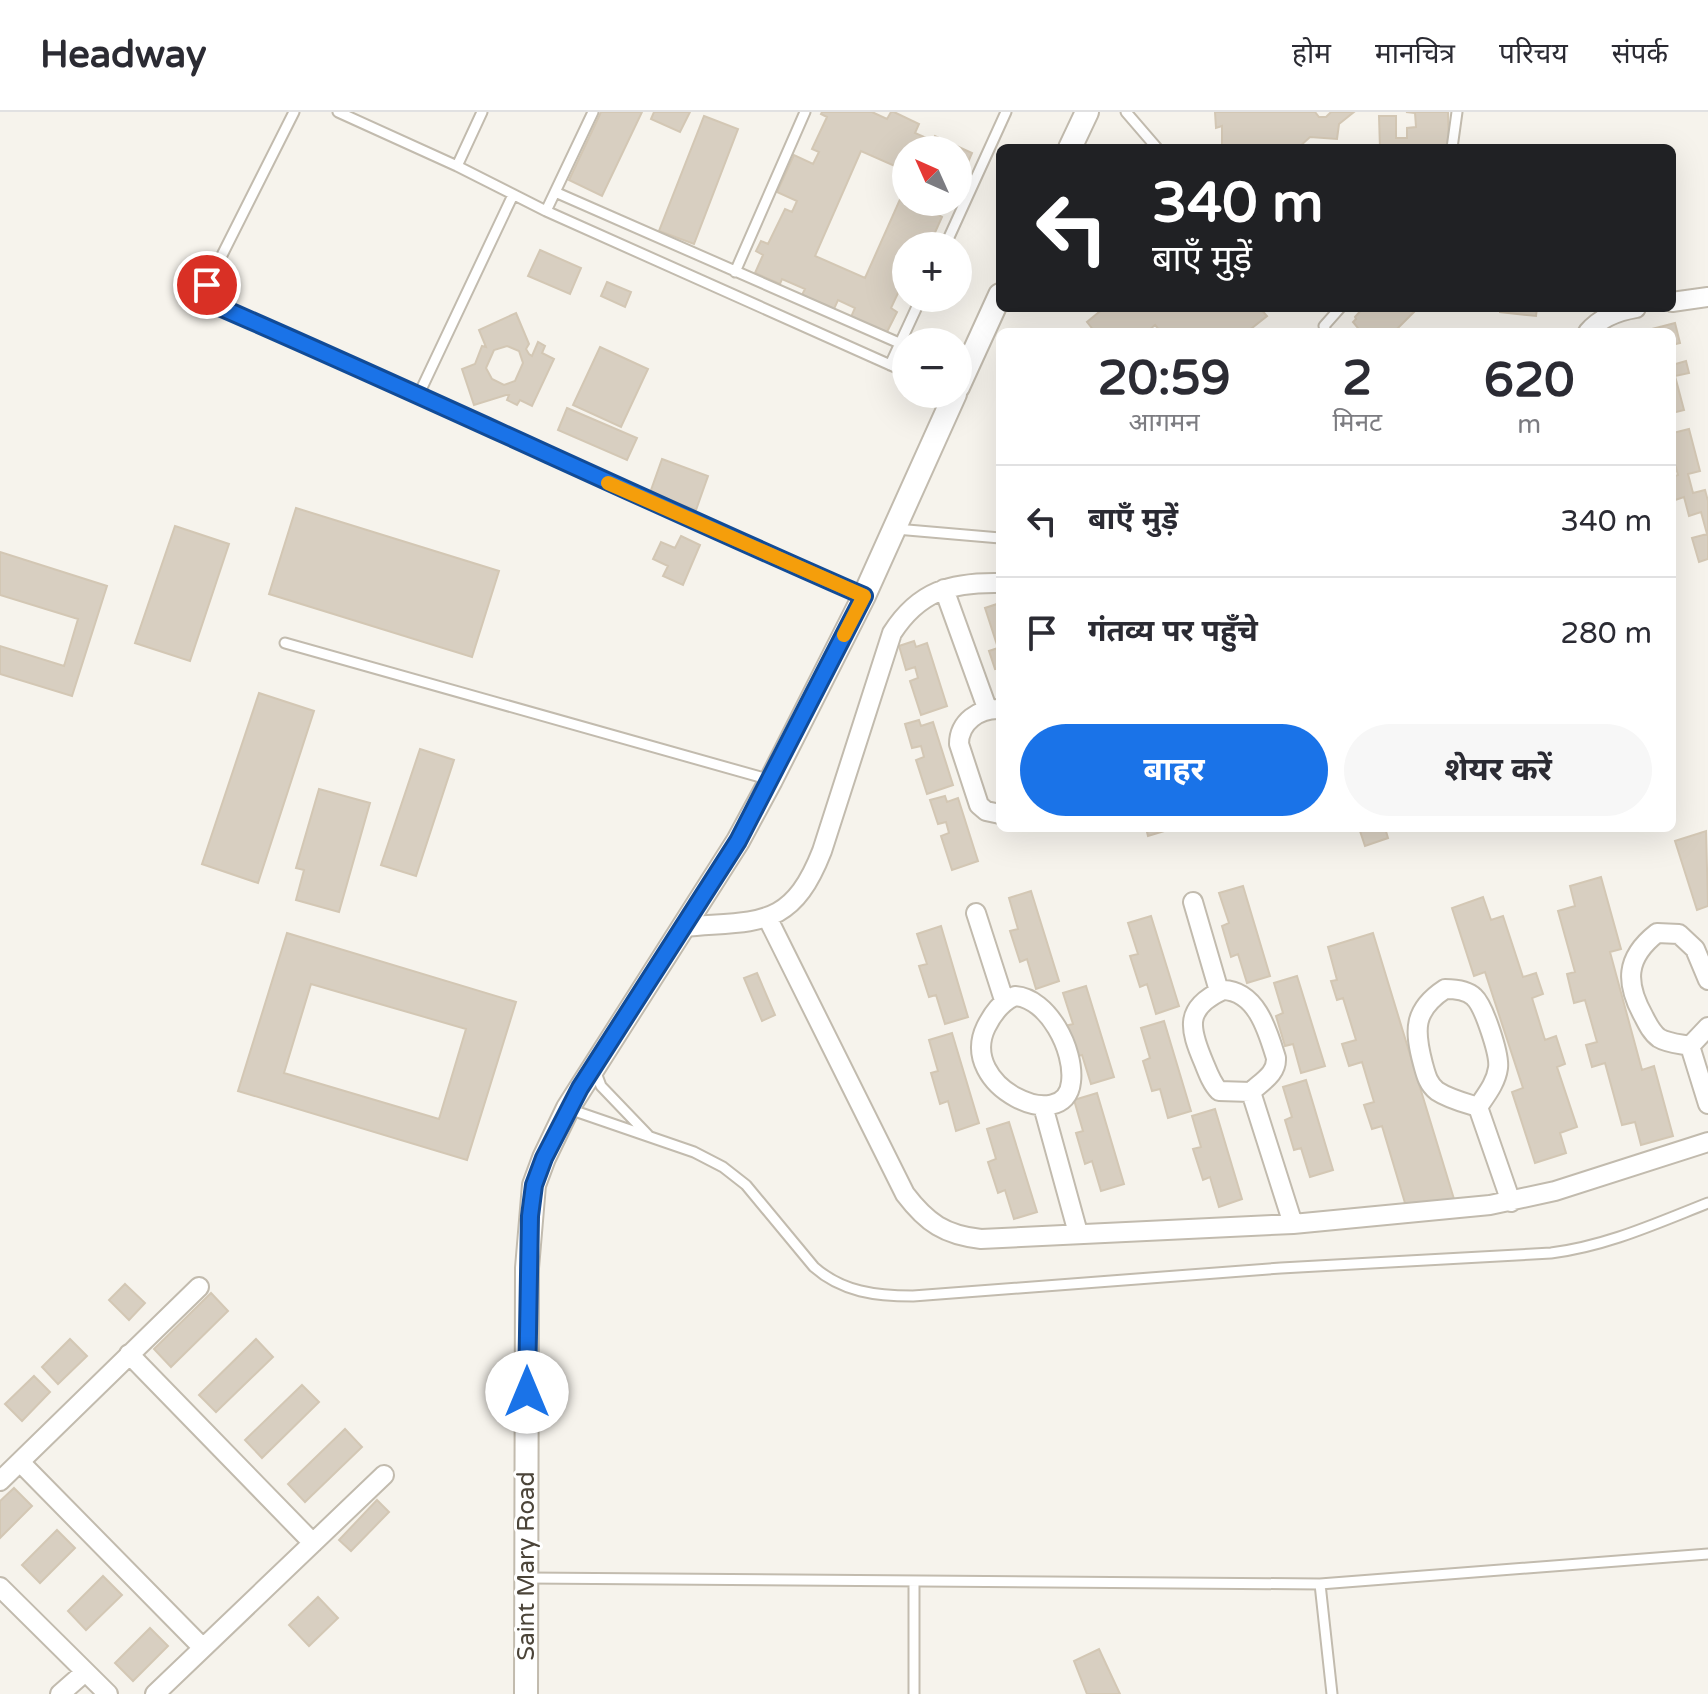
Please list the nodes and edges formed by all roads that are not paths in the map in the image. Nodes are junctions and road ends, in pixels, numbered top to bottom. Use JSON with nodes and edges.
{"nodes":[{"id":1,"x":294,"y":112,"type":"edge"},
{"id":2,"x":338,"y":112,"type":"edge"},
{"id":3,"x":482,"y":112,"type":"edge"},
{"id":4,"x":593,"y":112,"type":"edge"},
{"id":5,"x":805,"y":112,"type":"edge"},
{"id":6,"x":1006,"y":112,"type":"edge"},
{"id":7,"x":1087,"y":112,"type":"edge"},
{"id":8,"x":1126,"y":112,"type":"edge"},
{"id":9,"x":1457,"y":112,"type":"edge"},
{"id":10,"x":1072,"y":144,"type":"edge"},
{"id":11,"x":1154,"y":144,"type":"edge"},
{"id":12,"x":1453,"y":144,"type":"edge"},
{"id":13,"x":457,"y":166,"type":"junction"},
{"id":14,"x":555,"y":192,"type":"junction"},
{"id":15,"x":513,"y":195,"type":"junction"},
{"id":16,"x":546,"y":211,"type":"junction"},
{"id":17,"x":951,"y":232,"type":"edge"},
{"id":18,"x":705,"y":258,"type":"junction"},
{"id":19,"x":735,"y":272,"type":"junction"},
{"id":20,"x":695,"y":278,"type":"junction"},
{"id":21,"x":1708,"y":297,"type":"edge"},
{"id":22,"x":1676,"y":301,"type":"edge"},
{"id":23,"x":996,"y":303,"type":"edge"},
{"id":24,"x":1336,"y":312,"type":"edge"},
{"id":25,"x":1618,"y":312,"type":"edge"},
{"id":26,"x":1325,"y":328,"type":"edge"},
{"id":27,"x":1592,"y":328,"type":"edge"},
{"id":28,"x":892,"y":340,"type":"edge"},
{"id":29,"x":972,"y":352,"type":"edge"},
{"id":30,"x":892,"y":362,"type":"edge"},
{"id":31,"x":890,"y":365,"type":"joint"},
{"id":32,"x":419,"y":394,"type":"junction"},
{"id":33,"x":949,"y":408,"type":"edge"},
{"id":34,"x":896,"y":529,"type":"junction"},
{"id":35,"x":996,"y":538,"type":"edge"},
{"id":36,"x":996,"y":583,"type":"edge"},
{"id":37,"x":944,"y":589,"type":"junction"},
{"id":38,"x":864,"y":596,"type":"junction"},
{"id":39,"x":285,"y":643,"type":"dead end"},
{"id":40,"x":993,"y":708,"type":"edge"},
{"id":41,"x":771,"y":780,"type":"junction"},
{"id":42,"x":996,"y":813,"type":"edge"},
{"id":43,"x":1193,"y":902,"type":"dead end"},
{"id":44,"x":976,"y":913,"type":"dead end"},
{"id":45,"x":768,"y":919,"type":"junction"},
{"id":46,"x":684,"y":927,"type":"junction"},
{"id":47,"x":1708,"y":980,"type":"edge"},
{"id":48,"x":1219,"y":991,"type":"junction"},
{"id":49,"x":1004,"y":1000,"type":"junction"},
{"id":50,"x":1708,"y":1027,"type":"edge"},
{"id":51,"x":1690,"y":1046,"type":"junction"},
{"id":52,"x":593,"y":1067,"type":"junction"},
{"id":53,"x":1251,"y":1092,"type":"junction"},
{"id":54,"x":1708,"y":1104,"type":"edge"},
{"id":55,"x":1043,"y":1106,"type":"junction"},
{"id":56,"x":1478,"y":1107,"type":"junction"},
{"id":57,"x":568,"y":1108,"type":"junction"},
{"id":58,"x":650,"y":1137,"type":"junction"},
{"id":59,"x":1708,"y":1142,"type":"edge"},
{"id":60,"x":1511,"y":1202,"type":"junction"},
{"id":61,"x":1708,"y":1203,"type":"edge"},
{"id":62,"x":1293,"y":1224,"type":"junction"},
{"id":63,"x":1078,"y":1233,"type":"junction"},
{"id":64,"x":199,"y":1287,"type":"dead end"},
{"id":65,"x":129,"y":1354,"type":"junction"},
{"id":66,"x":20,"y":1462,"type":"junction"},
{"id":67,"x":384,"y":1475,"type":"dead end"},
{"id":68,"x":0,"y":1481,"type":"edge"},
{"id":69,"x":313,"y":1543,"type":"junction"},
{"id":70,"x":1708,"y":1554,"type":"edge"},
{"id":71,"x":527,"y":1578,"type":"junction"},
{"id":72,"x":914,"y":1581,"type":"junction"},
{"id":73,"x":1320,"y":1584,"type":"junction"},
{"id":74,"x":0,"y":1587,"type":"edge"},
{"id":75,"x":202,"y":1647,"type":"junction"},
{"id":76,"x":85,"y":1672,"type":"junction"},
{"id":77,"x":60,"y":1694,"type":"edge"},
{"id":78,"x":108,"y":1694,"type":"edge"},
{"id":79,"x":155,"y":1694,"type":"edge"},
{"id":80,"x":526,"y":1694,"type":"edge"},
{"id":81,"x":914,"y":1694,"type":"edge"},
{"id":82,"x":1332,"y":1694,"type":"edge"}],
"edges":[{"from":1,"to":32,"type":"lane"},
{"from":2,"to":13,"type":"lane"},
{"from":3,"to":13,"type":"lane"},
{"from":4,"to":14,"type":"lane"},
{"from":5,"to":19,"type":"lane"},
{"from":6,"to":17,"type":"lane"},
{"from":7,"to":10,"type":"street"},
{"from":8,"to":11,"type":"lane"},
{"from":9,"to":12,"type":"lane"},
{"from":13,"to":15,"type":"lane"},
{"from":14,"to":16,"type":"lane"},
{"from":14,"to":18,"type":"lane"},
{"from":15,"to":16,"type":"lane"},
{"from":15,"to":32,"type":"lane"},
{"from":16,"to":20,"type":"lane"},
{"from":18,"to":19,"type":"lane"},
{"from":18,"to":20,"type":"lane"},
{"from":19,"to":28,"type":"lane"},
{"from":20,"to":31,"type":"lane"},
{"from":21,"to":22,"type":"street"},
{"from":23,"to":29,"type":"street"},
{"from":24,"to":26,"type":"lane"},
{"from":25,"to":27,"type":"street"},
{"from":30,"to":31,"type":"lane"},
{"from":32,"to":38,"type":"lane"},
{"from":33,"to":34,"type":"street","name":"Saint Mary Road"},
{"from":34,"to":35,"type":"lane"},
{"from":34,"to":38,"type":"street","name":"Saint Mary Road"},
{"from":36,"to":37,"type":"street"},
{"from":37,"to":40,"type":"street"},
{"from":37,"to":45,"type":"street"},
{"from":38,"to":41,"type":"street","name":"Saint Mary Road"},
{"from":39,"to":41,"type":"lane"},
{"from":40,"to":42,"type":"street"},
{"from":41,"to":46,"type":"street","name":"Saint Mary Road"},
{"from":43,"to":48,"type":"street"},
{"from":44,"to":49,"type":"street"},
{"from":45,"to":46,"type":"street"},
{"from":45,"to":63,"type":"street"},
{"from":46,"to":52,"type":"street","name":"Saint Mary Road"},
{"from":47,"to":51,"type":"street"},
{"from":48,"to":53,"type":"street"},
{"from":48,"to":53,"type":"street"},
{"from":49,"to":55,"type":"street"},
{"from":49,"to":55,"type":"street"},
{"from":50,"to":51,"type":"street"},
{"from":51,"to":54,"type":"street"},
{"from":52,"to":57,"type":"street","name":"Saint Mary Road"},
{"from":52,"to":58,"type":"lane"},
{"from":53,"to":62,"type":"street"},
{"from":55,"to":63,"type":"street"},
{"from":56,"to":56,"type":"street"},
{"from":56,"to":60,"type":"street"},
{"from":57,"to":58,"type":"lane"},
{"from":57,"to":71,"type":"street","name":"Saint Mary Road"},
{"from":58,"to":61,"type":"lane"},
{"from":59,"to":60,"type":"street"},
{"from":60,"to":62,"type":"street"},
{"from":62,"to":63,"type":"street"},
{"from":64,"to":65,"type":"street"},
{"from":65,"to":66,"type":"street"},
{"from":65,"to":69,"type":"street"},
{"from":66,"to":68,"type":"street"},
{"from":66,"to":75,"type":"street"},
{"from":67,"to":69,"type":"street"},
{"from":69,"to":75,"type":"street"},
{"from":70,"to":73,"type":"lane"},
{"from":71,"to":72,"type":"lane"},
{"from":71,"to":80,"type":"street","name":"Saint Mary Road"},
{"from":72,"to":73,"type":"lane"},
{"from":72,"to":81,"type":"lane"},
{"from":73,"to":82,"type":"lane"},
{"from":74,"to":76,"type":"street"},
{"from":75,"to":79,"type":"street"},
{"from":76,"to":77,"type":"street"},
{"from":76,"to":78,"type":"street"}]}
